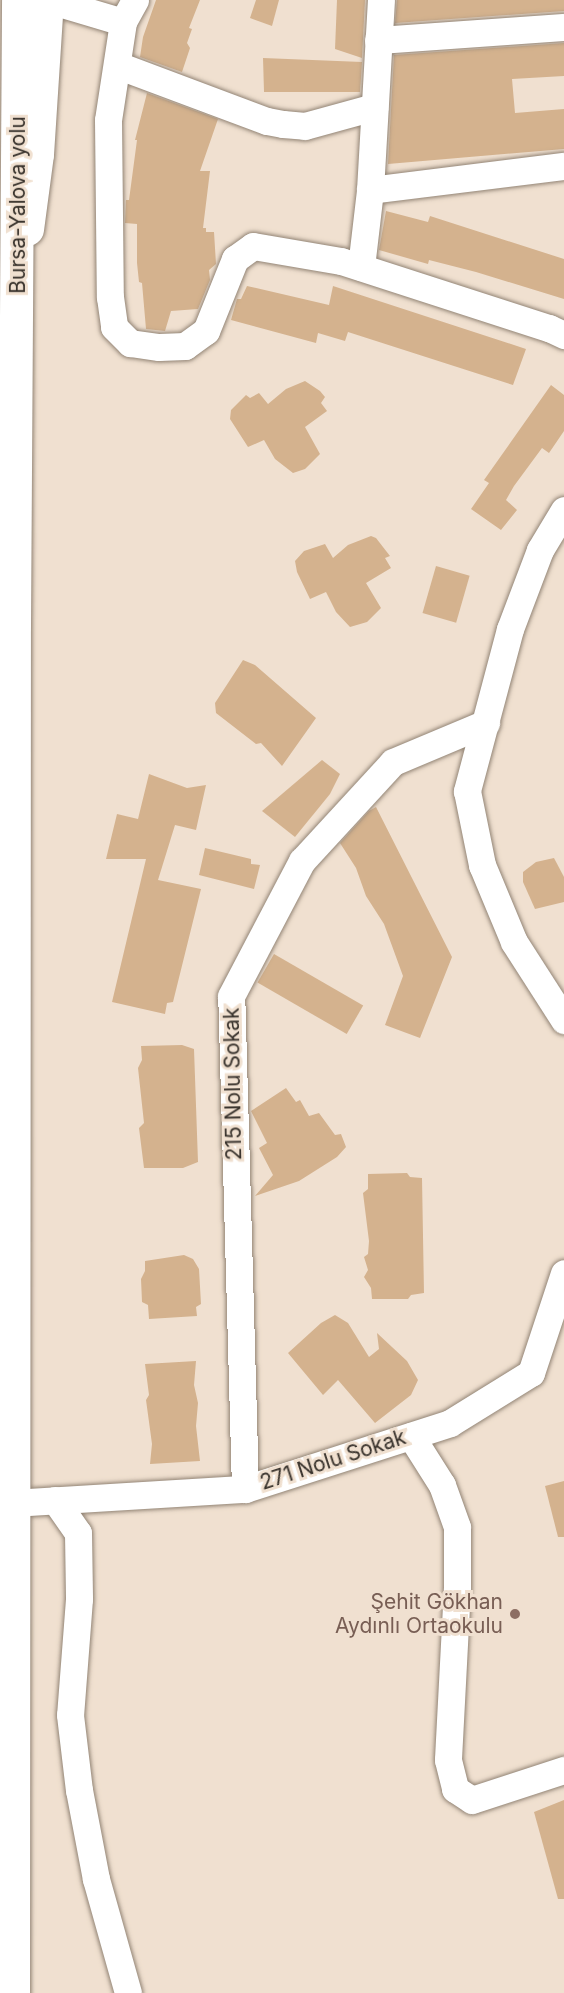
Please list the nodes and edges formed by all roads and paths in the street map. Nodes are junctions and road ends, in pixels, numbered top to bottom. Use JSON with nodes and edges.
{"nodes":[{"id":1,"x":18,"y":0,"type":"edge"},
{"id":2,"x":48,"y":0,"type":"edge"},
{"id":3,"x":381,"y":0,"type":"edge"},
{"id":4,"x":129,"y":11,"type":"edge"},
{"id":5,"x":564,"y":27,"type":"edge"},
{"id":6,"x":378,"y":40,"type":"junction"},
{"id":7,"x":117,"y":65,"type":"junction"},
{"id":8,"x":374,"y":107,"type":"junction"},
{"id":9,"x":564,"y":166,"type":"edge"},
{"id":10,"x":370,"y":190,"type":"junction"},
{"id":11,"x":361,"y":267,"type":"junction"},
{"id":12,"x":18,"y":297,"type":"junction"},
{"id":13,"x":564,"y":335,"type":"edge"},
{"id":14,"x":564,"y":510,"type":"edge"},
{"id":15,"x":486,"y":723,"type":"junction"},
{"id":16,"x":564,"y":1020,"type":"edge"},
{"id":17,"x":564,"y":1273,"type":"edge"},
{"id":18,"x":411,"y":1436,"type":"junction"},
{"id":19,"x":244,"y":1489,"type":"junction"},
{"id":20,"x":55,"y":1500,"type":"junction"},
{"id":21,"x":14,"y":1503,"type":"junction"},
{"id":22,"x":564,"y":1770,"type":"edge"},
{"id":23,"x":13,"y":1993,"type":"edge"},
{"id":24,"x":128,"y":1993,"type":"edge"}],
"edges":[{"from":1,"to":12,"type":"main road","name":"Bursa-Yalova yolu"},
{"from":2,"to":4,"type":"street"},
{"from":2,"to":12,"type":"main road"},
{"from":3,"to":6,"type":"street"},
{"from":4,"to":7,"type":"street"},
{"from":5,"to":6,"type":"street"},
{"from":6,"to":8,"type":"street"},
{"from":7,"to":8,"type":"street"},
{"from":7,"to":11,"type":"street"},
{"from":8,"to":10,"type":"street"},
{"from":9,"to":10,"type":"street"},
{"from":10,"to":11,"type":"street"},
{"from":11,"to":13,"type":"street"},
{"from":12,"to":21,"type":"main road","name":"Bursa-Yalova yolu"},
{"from":14,"to":15,"type":"street"},
{"from":15,"to":16,"type":"street"},
{"from":15,"to":19,"type":"street","name":"215 Nolu Sokak"},
{"from":17,"to":18,"type":"street","name":"271 Nolu Sokak"},
{"from":18,"to":19,"type":"street","name":"271 Nolu Sokak"},
{"from":18,"to":22,"type":"street"},
{"from":19,"to":20,"type":"street","name":"271 Nolu Sokak"},
{"from":20,"to":21,"type":"street","name":"271 Nolu Sokak"},
{"from":20,"to":24,"type":"street"},
{"from":21,"to":23,"type":"main road","name":"Bursa-Yalova yolu"}]}
